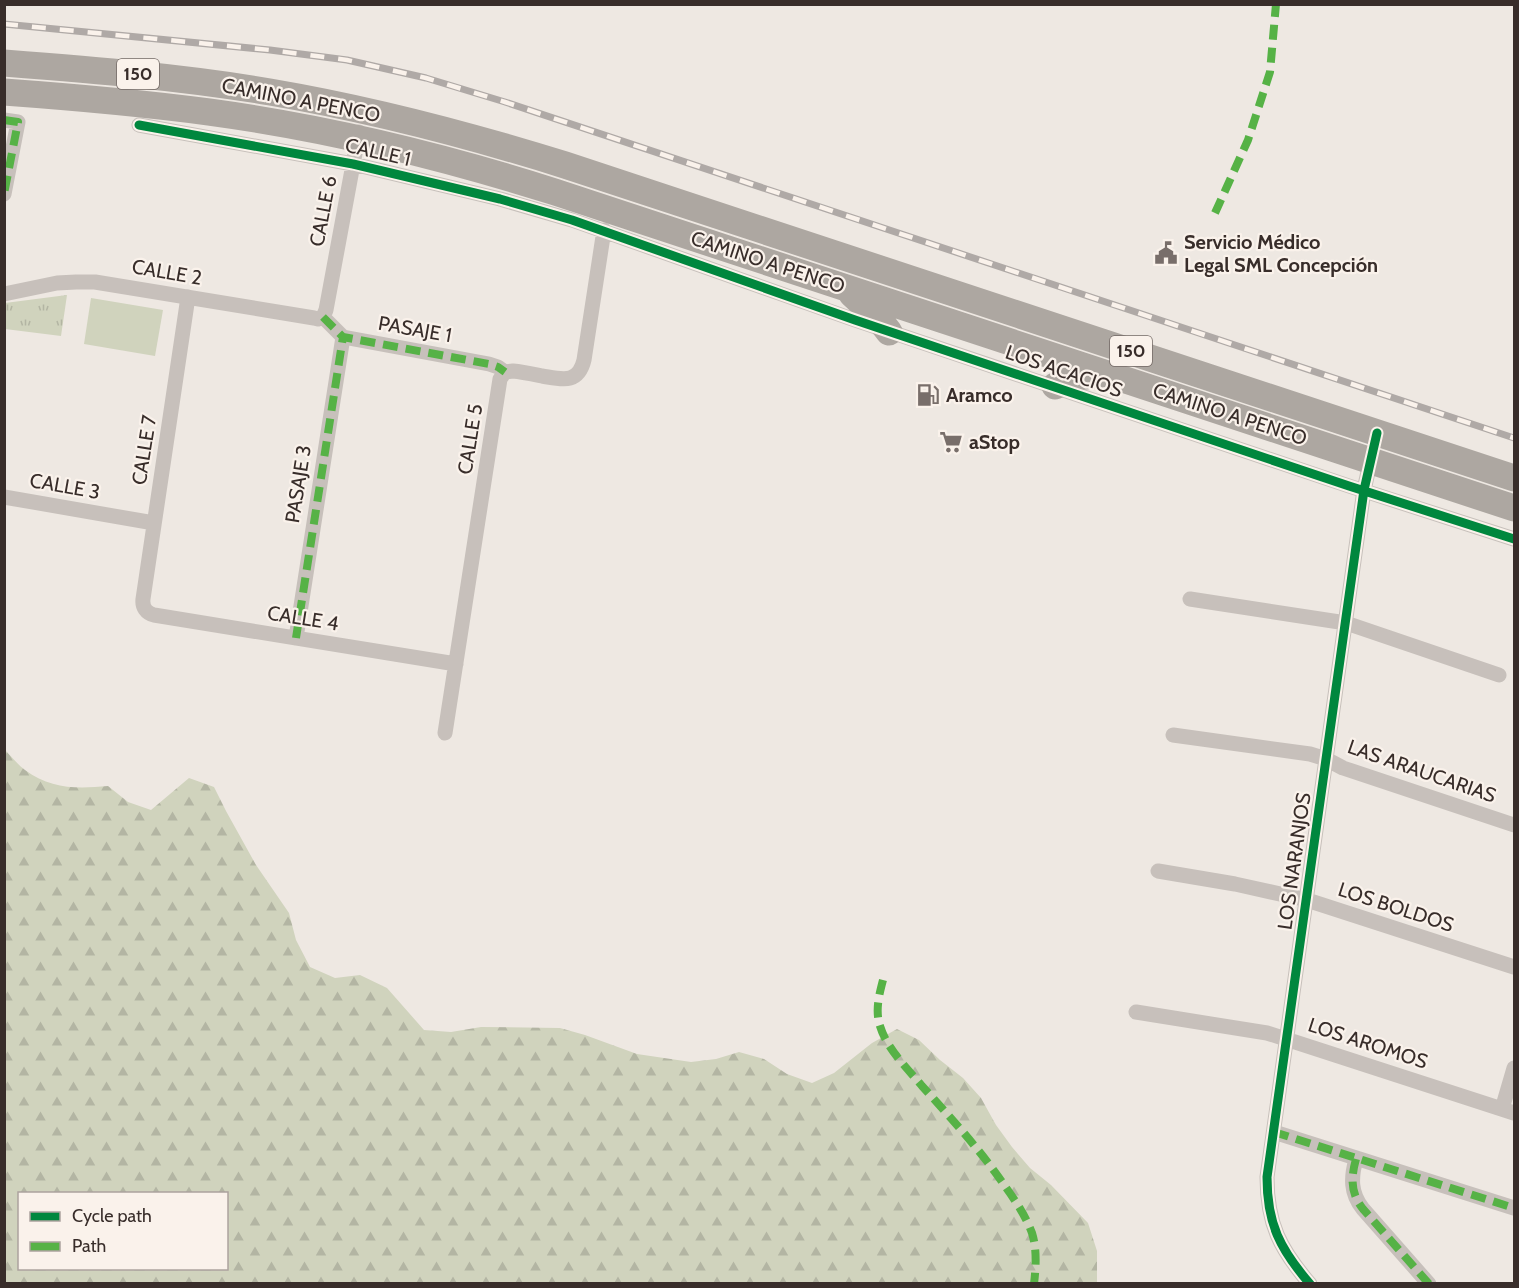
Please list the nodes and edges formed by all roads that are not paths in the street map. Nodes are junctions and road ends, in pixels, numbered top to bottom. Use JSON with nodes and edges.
{"nodes":[{"id":1,"x":4,"y":63,"type":"edge"},
{"id":2,"x":4,"y":92,"type":"edge"},
{"id":3,"x":364,"y":111,"type":"junction"},
{"id":4,"x":11,"y":121,"type":"edge"},
{"id":5,"x":139,"y":125,"type":"dead end"},
{"id":6,"x":356,"y":151,"type":"junction"},
{"id":7,"x":4,"y":194,"type":"edge"},
{"id":8,"x":604,"y":230,"type":"junction"},
{"id":9,"x":842,"y":286,"type":"junction"},
{"id":10,"x":4,"y":294,"type":"edge"},
{"id":11,"x":188,"y":297,"type":"junction"},
{"id":12,"x":323,"y":317,"type":"junction"},
{"id":13,"x":889,"y":332,"type":"junction"},
{"id":14,"x":343,"y":337,"type":"junction"},
{"id":15,"x":505,"y":372,"type":"junction"},
{"id":16,"x":1112,"y":375,"type":"junction"},
{"id":17,"x":1055,"y":386,"type":"junction"},
{"id":18,"x":1377,"y":433,"type":"junction"},
{"id":19,"x":1370,"y":461,"type":"junction"},
{"id":20,"x":1515,"y":478,"type":"edge"},
{"id":21,"x":1364,"y":490,"type":"junction"},
{"id":22,"x":4,"y":497,"type":"edge"},
{"id":23,"x":1515,"y":508,"type":"edge"},
{"id":24,"x":154,"y":523,"type":"junction"},
{"id":25,"x":1515,"y":539,"type":"edge"},
{"id":26,"x":1190,"y":599,"type":"dead end"},
{"id":27,"x":145,"y":609,"type":"joint"},
{"id":28,"x":1346,"y":623,"type":"junction"},
{"id":29,"x":296,"y":638,"type":"junction"},
{"id":30,"x":456,"y":664,"type":"junction"},
{"id":31,"x":1499,"y":675,"type":"dead end"},
{"id":32,"x":445,"y":733,"type":"dead end"},
{"id":33,"x":1173,"y":735,"type":"dead end"},
{"id":34,"x":1326,"y":759,"type":"junction"},
{"id":35,"x":1515,"y":825,"type":"edge"},
{"id":36,"x":1158,"y":871,"type":"dead end"},
{"id":37,"x":1306,"y":900,"type":"junction"},
{"id":38,"x":1515,"y":967,"type":"edge"},
{"id":39,"x":1136,"y":1011,"type":"dead end"},
{"id":40,"x":1287,"y":1039,"type":"junction"},
{"id":41,"x":1515,"y":1068,"type":"edge"},
{"id":42,"x":1508,"y":1111,"type":"edge"},
{"id":43,"x":1274,"y":1132,"type":"junction"},
{"id":44,"x":1356,"y":1159,"type":"junction"},
{"id":45,"x":1515,"y":1208,"type":"edge"},
{"id":46,"x":1310,"y":1284,"type":"edge"},
{"id":47,"x":1429,"y":1284,"type":"edge"}],
"edges":[{"from":1,"to":3,"type":"highway","name":"CAMINO A PENCO","number":"150"},
{"from":2,"to":6,"type":"highway","name":"CAMINO A PENCO","number":"150"},
{"from":3,"to":6,"type":"street","name":"CALLE 6"},
{"from":3,"to":18,"type":"highway","name":"CAMINO A PENCO","number":"150"},
{"from":4,"to":7,"type":"street"},
{"from":5,"to":6,"type":"street","name":"CALLE 1"},
{"from":6,"to":8,"type":"street","name":"CALLE 1"},
{"from":6,"to":9,"type":"highway","name":"CAMINO A PENCO","number":"150"},
{"from":6,"to":12,"type":"street","name":"CALLE 6"},
{"from":8,"to":13,"type":"street","name":"LOS ACACIOS"},
{"from":8,"to":15,"type":"street"},
{"from":9,"to":13,"type":"highway"},
{"from":9,"to":16,"type":"highway","name":"CAMINO A PENCO","number":"150"},
{"from":10,"to":11,"type":"street","name":"CALLE 2"},
{"from":11,"to":12,"type":"street","name":"CALLE 2"},
{"from":11,"to":24,"type":"street","name":"CALLE 7"},
{"from":12,"to":14,"type":"street"},
{"from":13,"to":17,"type":"street","name":"LOS ACACIOS"},
{"from":14,"to":15,"type":"street","name":"PASAJE 1"},
{"from":14,"to":29,"type":"street","name":"PASAJE 3"},
{"from":15,"to":30,"type":"street","name":"CALLE 5"},
{"from":16,"to":17,"type":"highway"},
{"from":16,"to":19,"type":"highway","name":"CAMINO A PENCO","number":"150"},
{"from":17,"to":21,"type":"street","name":"LOS ACACIOS"},
{"from":18,"to":19,"type":"street","name":"LOS NARANJOS"},
{"from":18,"to":20,"type":"highway","name":"CAMINO A PENCO","number":"150"},
{"from":19,"to":21,"type":"street","name":"LOS NARANJOS"},
{"from":19,"to":23,"type":"highway","name":"CAMINO A PENCO","number":"150"},
{"from":21,"to":25,"type":"street","name":"LOS ACACIOS"},
{"from":21,"to":28,"type":"street","name":"LOS NARANJOS"},
{"from":22,"to":24,"type":"street","name":"CALLE 3"},
{"from":24,"to":27,"type":"street","name":"CALLE 7"},
{"from":26,"to":28,"type":"street"},
{"from":27,"to":29,"type":"street","name":"CALLE 4"},
{"from":28,"to":31,"type":"street"},
{"from":28,"to":34,"type":"street","name":"LOS NARANJOS"},
{"from":29,"to":30,"type":"street","name":"CALLE 4"},
{"from":30,"to":32,"type":"street","name":"CALLE 5"},
{"from":33,"to":34,"type":"street","name":"LAS ARAUCARIAS"},
{"from":34,"to":35,"type":"street","name":"LAS ARAUCARIAS"},
{"from":34,"to":37,"type":"street","name":"LOS NARANJOS"},
{"from":36,"to":37,"type":"street","name":"LOS BOLDOS"},
{"from":37,"to":38,"type":"street","name":"LOS BOLDOS"},
{"from":37,"to":40,"type":"street","name":"LOS NARANJOS"},
{"from":39,"to":40,"type":"street","name":"LOS AROMOS"},
{"from":40,"to":42,"type":"street","name":"LOS AROMOS"},
{"from":40,"to":43,"type":"street","name":"LOS NARANJOS"},
{"from":41,"to":42,"type":"street"},
{"from":43,"to":44,"type":"street"},
{"from":43,"to":46,"type":"street","name":"LOS NARANJOS"},
{"from":44,"to":45,"type":"street"},
{"from":44,"to":47,"type":"street"}]}
